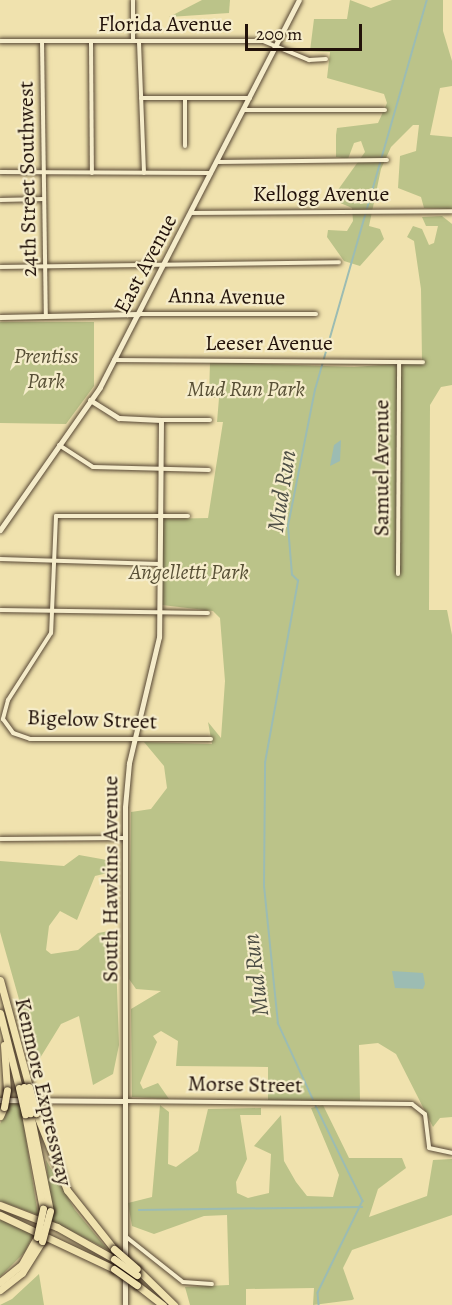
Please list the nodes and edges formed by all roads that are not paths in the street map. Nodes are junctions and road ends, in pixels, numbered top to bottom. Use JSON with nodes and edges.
{"nodes":[{"id":1,"x":133,"y":0,"type":"edge"},
{"id":2,"x":299,"y":0,"type":"edge"},
{"id":3,"x":0,"y":41,"type":"edge"},
{"id":4,"x":42,"y":41,"type":"junction"},
{"id":5,"x":133,"y":41,"type":"junction"},
{"id":6,"x":139,"y":41,"type":"junction"},
{"id":7,"x":91,"y":42,"type":"junction"},
{"id":8,"x":279,"y":43,"type":"junction"},
{"id":9,"x":326,"y":59,"type":"dead end"},
{"id":10,"x":141,"y":98,"type":"junction"},
{"id":11,"x":185,"y":98,"type":"junction"},
{"id":12,"x":250,"y":98,"type":"junction"},
{"id":13,"x":244,"y":110,"type":"junction"},
{"id":14,"x":385,"y":110,"type":"dead end"},
{"id":15,"x":185,"y":146,"type":"dead end"},
{"id":16,"x":382,"y":160,"type":"dead end"},
{"id":17,"x":217,"y":162,"type":"junction"},
{"id":18,"x":0,"y":172,"type":"edge"},
{"id":19,"x":44,"y":172,"type":"junction"},
{"id":20,"x":92,"y":173,"type":"junction"},
{"id":21,"x":144,"y":173,"type":"junction"},
{"id":22,"x":211,"y":173,"type":"junction"},
{"id":23,"x":45,"y":200,"type":"junction"},
{"id":24,"x":0,"y":201,"type":"edge"},
{"id":25,"x":452,"y":211,"type":"edge"},
{"id":26,"x":191,"y":213,"type":"junction"},
{"id":27,"x":339,"y":262,"type":"dead end"},
{"id":28,"x":164,"y":265,"type":"junction"},
{"id":29,"x":0,"y":267,"type":"edge"},
{"id":30,"x":45,"y":267,"type":"junction"},
{"id":31,"x":138,"y":314,"type":"junction"},
{"id":32,"x":316,"y":314,"type":"dead end"},
{"id":33,"x":0,"y":316,"type":"edge"},
{"id":34,"x":46,"y":316,"type":"junction"},
{"id":35,"x":114,"y":360,"type":"junction"},
{"id":36,"x":399,"y":362,"type":"junction"},
{"id":37,"x":423,"y":362,"type":"dead end"},
{"id":38,"x":90,"y":400,"type":"junction"},
{"id":39,"x":161,"y":420,"type":"junction"},
{"id":40,"x":210,"y":420,"type":"dead end"},
{"id":41,"x":59,"y":445,"type":"junction"},
{"id":42,"x":160,"y":468,"type":"junction"},
{"id":43,"x":209,"y":470,"type":"dead end"},
{"id":44,"x":188,"y":516,"type":"dead end"},
{"id":45,"x":161,"y":517,"type":"junction"},
{"id":46,"x":0,"y":530,"type":"edge"},
{"id":47,"x":0,"y":559,"type":"edge"},
{"id":48,"x":55,"y":563,"type":"junction"},
{"id":49,"x":160,"y":564,"type":"junction"},
{"id":50,"x":398,"y":574,"type":"dead end"},
{"id":51,"x":0,"y":610,"type":"edge"},
{"id":52,"x":54,"y":610,"type":"junction"},
{"id":53,"x":160,"y":611,"type":"junction"},
{"id":54,"x":208,"y":613,"type":"dead end"},
{"id":55,"x":134,"y":739,"type":"junction"},
{"id":56,"x":211,"y":739,"type":"dead end"},
{"id":57,"x":124,"y":838,"type":"junction"},
{"id":58,"x":0,"y":839,"type":"edge"},
{"id":59,"x":0,"y":980,"type":"edge"},
{"id":60,"x":0,"y":1014,"type":"edge"},
{"id":61,"x":24,"y":1087,"type":"junction"},
{"id":62,"x":124,"y":1101,"type":"junction"},
{"id":63,"x":2,"y":1103,"type":"edge"},
{"id":64,"x":30,"y":1113,"type":"junction"},
{"id":65,"x":0,"y":1116,"type":"edge"},
{"id":66,"x":452,"y":1153,"type":"edge"},
{"id":67,"x":0,"y":1205,"type":"edge"},
{"id":68,"x":0,"y":1215,"type":"edge"},
{"id":69,"x":124,"y":1236,"type":"junction"},
{"id":70,"x":39,"y":1239,"type":"junction"},
{"id":71,"x":137,"y":1272,"type":"junction"},
{"id":72,"x":0,"y":1282,"type":"edge"},
{"id":73,"x":212,"y":1284,"type":"dead end"},
{"id":74,"x":0,"y":1290,"type":"edge"},
{"id":75,"x":125,"y":1305,"type":"edge"},
{"id":76,"x":163,"y":1305,"type":"edge"},
{"id":77,"x":174,"y":1305,"type":"edge"}],
"edges":[{"from":1,"to":5,"type":"street"},
{"from":2,"to":8,"type":"street","name":"East Avenue"},
{"from":3,"to":4,"type":"street","name":"Florida Avenue"},
{"from":4,"to":7,"type":"street","name":"Florida Avenue"},
{"from":4,"to":19,"type":"street","name":"24th Street Southwest"},
{"from":5,"to":6,"type":"street","name":"Florida Avenue"},
{"from":5,"to":7,"type":"street","name":"Florida Avenue"},
{"from":6,"to":8,"type":"street","name":"Florida Avenue"},
{"from":6,"to":10,"type":"street"},
{"from":7,"to":20,"type":"street"},
{"from":8,"to":9,"type":"street","name":"Florida Avenue"},
{"from":8,"to":12,"type":"street","name":"East Avenue"},
{"from":10,"to":11,"type":"street"},
{"from":10,"to":21,"type":"street"},
{"from":11,"to":12,"type":"street"},
{"from":11,"to":15,"type":"street"},
{"from":12,"to":13,"type":"street","name":"East Avenue"},
{"from":13,"to":14,"type":"street"},
{"from":13,"to":17,"type":"street","name":"East Avenue"},
{"from":16,"to":17,"type":"street"},
{"from":17,"to":22,"type":"street","name":"East Avenue"},
{"from":18,"to":19,"type":"street"},
{"from":19,"to":20,"type":"street"},
{"from":19,"to":23,"type":"street","name":"24th Street Southwest"},
{"from":20,"to":21,"type":"street"},
{"from":21,"to":22,"type":"street"},
{"from":22,"to":26,"type":"street","name":"East Avenue"},
{"from":23,"to":24,"type":"street"},
{"from":23,"to":30,"type":"street","name":"24th Street Southwest"},
{"from":25,"to":26,"type":"street","name":"Kellogg Avenue"},
{"from":26,"to":28,"type":"street","name":"East Avenue"},
{"from":27,"to":28,"type":"street"},
{"from":28,"to":30,"type":"street"},
{"from":28,"to":31,"type":"street","name":"East Avenue"},
{"from":29,"to":30,"type":"street"},
{"from":30,"to":34,"type":"street","name":"24th Street Southwest"},
{"from":31,"to":32,"type":"street","name":"Anna Avenue"},
{"from":31,"to":34,"type":"street"},
{"from":31,"to":35,"type":"street","name":"East Avenue"},
{"from":33,"to":34,"type":"street"},
{"from":35,"to":36,"type":"street","name":"Leeser Avenue"},
{"from":35,"to":38,"type":"street","name":"East Avenue"},
{"from":36,"to":37,"type":"street","name":"Leeser Avenue"},
{"from":36,"to":50,"type":"street","name":"Samuel Avenue"},
{"from":38,"to":39,"type":"street"},
{"from":38,"to":41,"type":"street","name":"East Avenue"},
{"from":39,"to":40,"type":"street"},
{"from":39,"to":42,"type":"street","name":"South Hawkins Avenue"},
{"from":41,"to":42,"type":"street"},
{"from":41,"to":46,"type":"street","name":"East Avenue"},
{"from":42,"to":43,"type":"street"},
{"from":42,"to":45,"type":"street","name":"South Hawkins Avenue"},
{"from":44,"to":45,"type":"street"},
{"from":45,"to":48,"type":"street","name":"Bigelow Street"},
{"from":45,"to":49,"type":"street","name":"South Hawkins Avenue"},
{"from":47,"to":48,"type":"street"},
{"from":48,"to":49,"type":"street"},
{"from":48,"to":52,"type":"street","name":"Bigelow Street"},
{"from":49,"to":53,"type":"street","name":"South Hawkins Avenue"},
{"from":51,"to":52,"type":"street"},
{"from":52,"to":53,"type":"street"},
{"from":52,"to":55,"type":"street","name":"Bigelow Street"},
{"from":53,"to":54,"type":"street"},
{"from":53,"to":55,"type":"street","name":"South Hawkins Avenue"},
{"from":55,"to":56,"type":"street","name":"Bigelow Street"},
{"from":55,"to":57,"type":"street","name":"South Hawkins Avenue"},
{"from":57,"to":58,"type":"street"},
{"from":57,"to":62,"type":"street","name":"South Hawkins Avenue"},
{"from":59,"to":61,"type":"highway"},
{"from":60,"to":61,"type":"highway"},
{"from":60,"to":63,"type":"highway","bridge":true},
{"from":61,"to":64,"type":"highway","bridge":true},
{"from":62,"to":63,"type":"street","name":"Morse Street"},
{"from":62,"to":66,"type":"street","name":"Morse Street"},
{"from":62,"to":69,"type":"street","name":"South Hawkins Avenue"},
{"from":63,"to":65,"type":"highway"},
{"from":64,"to":70,"type":"highway","name":"Kenmore Expressway","bridge":true},
{"from":64,"to":71,"type":"highway","bridge":true},
{"from":67,"to":71,"type":"highway","bridge":true},
{"from":68,"to":76,"type":"highway","bridge":true},
{"from":69,"to":73,"type":"street"},
{"from":69,"to":75,"type":"street","name":"South Hawkins Avenue"},
{"from":70,"to":72,"type":"highway"},
{"from":70,"to":74,"type":"highway"},
{"from":71,"to":77,"type":"highway"}]}
